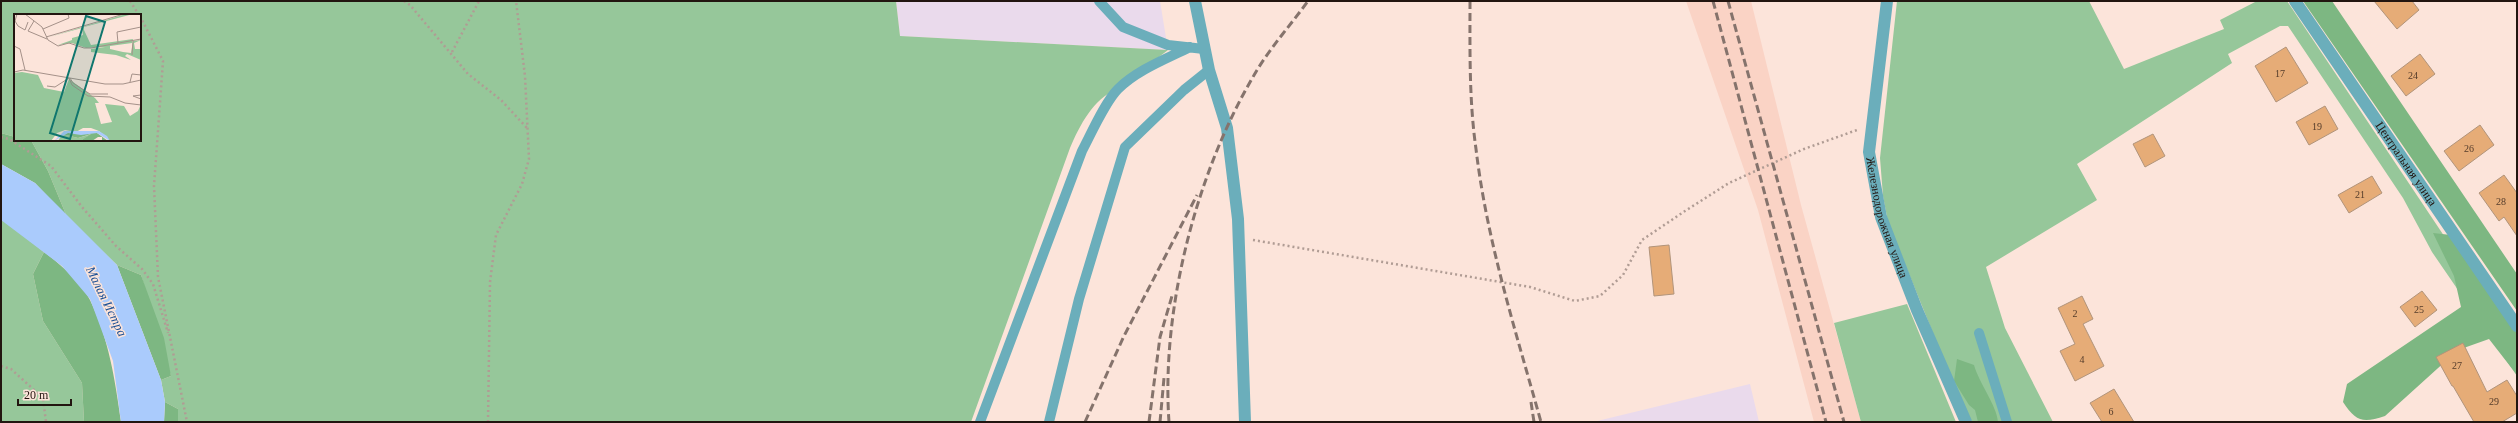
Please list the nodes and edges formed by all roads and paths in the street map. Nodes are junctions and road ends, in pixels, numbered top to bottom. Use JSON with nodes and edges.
{"nodes":[{"id":1,"x":130,"y":1,"type":"edge"},
{"id":2,"x":404,"y":1,"type":"edge"},
{"id":3,"x":479,"y":1,"type":"edge"},
{"id":4,"x":516,"y":1,"type":"edge"},
{"id":5,"x":1099,"y":1,"type":"edge"},
{"id":6,"x":1195,"y":1,"type":"edge"},
{"id":7,"x":1887,"y":1,"type":"edge"},
{"id":8,"x":2296,"y":1,"type":"edge"},
{"id":9,"x":139,"y":14,"type":"edge"},
{"id":10,"x":141,"y":17,"type":"edge"},
{"id":11,"x":1190,"y":47,"type":"junction"},
{"id":12,"x":1204,"y":49,"type":"junction"},
{"id":13,"x":452,"y":52,"type":"junction"},
{"id":14,"x":1209,"y":70,"type":"junction"},
{"id":15,"x":1872,"y":124,"type":"junction"},
{"id":16,"x":527,"y":128,"type":"junction"},
{"id":17,"x":1,"y":137,"type":"edge"},
{"id":18,"x":1239,"y":238,"type":"junction"},
{"id":19,"x":2517,"y":326,"type":"edge"},
{"id":20,"x":1979,"y":334,"type":"dead end"},
{"id":21,"x":173,"y":349,"type":"junction"},
{"id":22,"x":1,"y":366,"type":"edge"},
{"id":23,"x":46,"y":422,"type":"edge"},
{"id":24,"x":187,"y":422,"type":"edge"},
{"id":25,"x":488,"y":422,"type":"edge"},
{"id":26,"x":980,"y":422,"type":"edge"},
{"id":27,"x":1049,"y":422,"type":"edge"},
{"id":28,"x":1244,"y":422,"type":"edge"},
{"id":29,"x":1966,"y":422,"type":"edge"},
{"id":30,"x":2007,"y":422,"type":"edge"}],
"edges":[{"from":1,"to":9,"type":"path"},
{"from":2,"to":13,"type":"path"},
{"from":3,"to":13,"type":"path"},
{"from":4,"to":16,"type":"path"},
{"from":5,"to":11,"type":"lane"},
{"from":6,"to":12,"type":"street"},
{"from":7,"to":15,"type":"street","name":"Железнодорожная улица"},
{"from":8,"to":19,"type":"street","name":"Центральная улица"},
{"from":10,"to":21,"type":"path"},
{"from":11,"to":12,"type":"lane"},
{"from":11,"to":26,"type":"lane"},
{"from":12,"to":14,"type":"street"},
{"from":13,"to":16,"type":"path"},
{"from":14,"to":18,"type":"street"},
{"from":14,"to":27,"type":"lane"},
{"from":15,"to":18,"type":"path"},
{"from":15,"to":29,"type":"street","name":"Железнодорожная улица"},
{"from":16,"to":25,"type":"path"},
{"from":17,"to":21,"type":"path"},
{"from":18,"to":28,"type":"street"},
{"from":20,"to":30,"type":"lane"},
{"from":21,"to":24,"type":"path"},
{"from":22,"to":23,"type":"path"}]}
